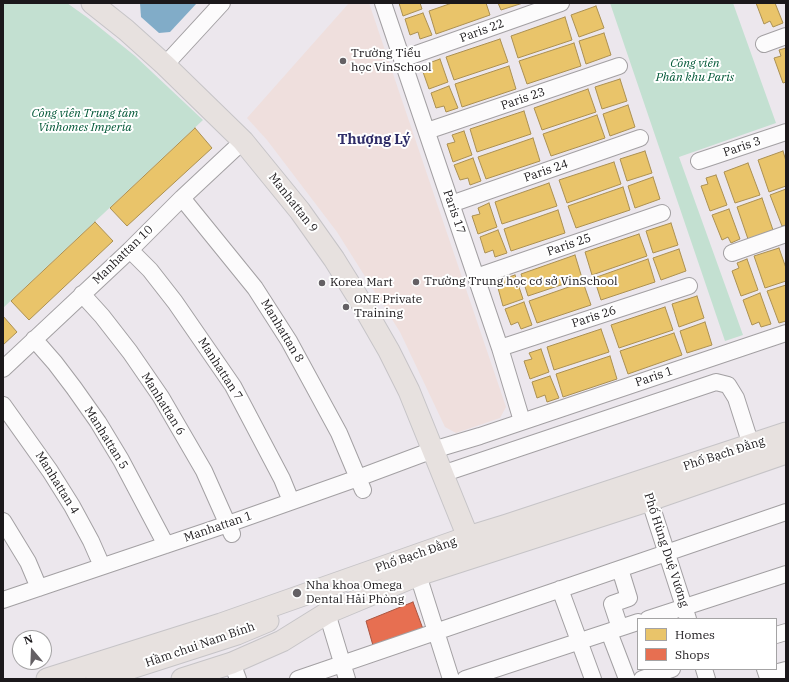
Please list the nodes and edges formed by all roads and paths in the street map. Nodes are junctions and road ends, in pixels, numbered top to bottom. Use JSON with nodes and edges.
{"nodes":[{"id":1,"x":92,"y":3,"type":"edge"},
{"id":2,"x":222,"y":3,"type":"edge"},
{"id":3,"x":383,"y":3,"type":"edge"},
{"id":4,"x":561,"y":3,"type":"edge"},
{"id":5,"x":786,"y":36,"type":"edge"},
{"id":6,"x":764,"y":44,"type":"dead end"},
{"id":7,"x":402,"y":59,"type":"junction"},
{"id":8,"x":165,"y":65,"type":"junction"},
{"id":9,"x":619,"y":66,"type":"dead end"},
{"id":10,"x":427,"y":131,"type":"junction"},
{"id":11,"x":786,"y":132,"type":"edge"},
{"id":12,"x":640,"y":138,"type":"dead end"},
{"id":13,"x":243,"y":141,"type":"junction"},
{"id":14,"x":699,"y":161,"type":"dead end"},
{"id":15,"x":182,"y":198,"type":"junction"},
{"id":16,"x":451,"y":204,"type":"junction"},
{"id":17,"x":662,"y":213,"type":"dead end"},
{"id":18,"x":786,"y":234,"type":"edge"},
{"id":19,"x":130,"y":250,"type":"junction"},
{"id":20,"x":732,"y":253,"type":"dead end"},
{"id":21,"x":476,"y":277,"type":"junction"},
{"id":22,"x":689,"y":286,"type":"dead end"},
{"id":23,"x":82,"y":294,"type":"junction"},
{"id":24,"x":786,"y":333,"type":"edge"},
{"id":25,"x":34,"y":339,"type":"junction"},
{"id":26,"x":500,"y":348,"type":"junction"},
{"id":27,"x":3,"y":369,"type":"edge"},
{"id":28,"x":3,"y":405,"type":"edge"},
{"id":29,"x":522,"y":421,"type":"junction"},
{"id":30,"x":786,"y":433,"type":"edge"},
{"id":31,"x":751,"y":445,"type":"junction"},
{"id":32,"x":433,"y":450,"type":"junction"},
{"id":33,"x":785,"y":456,"type":"edge"},
{"id":34,"x":442,"y":474,"type":"junction"},
{"id":35,"x":644,"y":480,"type":"junction"},
{"id":36,"x":360,"y":484,"type":"junction"},
{"id":37,"x":650,"y":500,"type":"junction"},
{"id":38,"x":291,"y":501,"type":"junction"},
{"id":39,"x":786,"y":512,"type":"edge"},
{"id":40,"x":3,"y":521,"type":"edge"},
{"id":41,"x":230,"y":529,"type":"junction"},
{"id":42,"x":468,"y":537,"type":"junction"},
{"id":43,"x":166,"y":545,"type":"junction"},
{"id":44,"x":667,"y":553,"type":"junction"},
{"id":45,"x":102,"y":566,"type":"junction"},
{"id":46,"x":620,"y":569,"type":"junction"},
{"id":47,"x":786,"y":574,"type":"edge"},
{"id":48,"x":418,"y":575,"type":"junction"},
{"id":49,"x":342,"y":581,"type":"junction"},
{"id":50,"x":39,"y":588,"type":"junction"},
{"id":51,"x":560,"y":589,"type":"junction"},
{"id":52,"x":3,"y":600,"type":"edge"},
{"id":53,"x":326,"y":613,"type":"junction"},
{"id":54,"x":686,"y":613,"type":"edge"},
{"id":55,"x":654,"y":618,"type":"edge"},
{"id":56,"x":637,"y":622,"type":"edge"},
{"id":57,"x":615,"y":630,"type":"junction"},
{"id":58,"x":436,"y":632,"type":"junction"},
{"id":59,"x":579,"y":642,"type":"junction"},
{"id":60,"x":342,"y":664,"type":"junction"},
{"id":61,"x":669,"y":670,"type":"edge"},
{"id":62,"x":765,"y":670,"type":"edge"},
{"id":63,"x":786,"y":670,"type":"edge"},
{"id":64,"x":235,"y":671,"type":"edge"},
{"id":65,"x":47,"y":679,"type":"edge"},
{"id":66,"x":97,"y":679,"type":"edge"},
{"id":67,"x":130,"y":679,"type":"edge"},
{"id":68,"x":182,"y":679,"type":"edge"},
{"id":69,"x":298,"y":679,"type":"edge"},
{"id":70,"x":347,"y":679,"type":"edge"},
{"id":71,"x":451,"y":679,"type":"edge"},
{"id":72,"x":466,"y":679,"type":"edge"},
{"id":73,"x":593,"y":679,"type":"edge"},
{"id":74,"x":627,"y":679,"type":"edge"},
{"id":75,"x":642,"y":679,"type":"edge"}],
"edges":[{"from":1,"to":8,"type":"main road","name":"Manhattan 9"},
{"from":2,"to":8,"type":"street"},
{"from":3,"to":7,"type":"street","name":"Paris 17"},
{"from":4,"to":7,"type":"street","name":"Paris 22"},
{"from":5,"to":6,"type":"street"},
{"from":7,"to":10,"type":"street","name":"Paris 17"},
{"from":8,"to":13,"type":"main road","name":"Manhattan 9"},
{"from":9,"to":10,"type":"street","name":"Paris 23"},
{"from":10,"to":16,"type":"street","name":"Paris 17"},
{"from":11,"to":14,"type":"street","name":"Paris 3"},
{"from":12,"to":16,"type":"street","name":"Paris 24"},
{"from":13,"to":15,"type":"street","name":"Manhattan 10"},
{"from":13,"to":32,"type":"main road","name":"Manhattan 9"},
{"from":15,"to":19,"type":"street","name":"Manhattan 10"},
{"from":15,"to":36,"type":"street","name":"Manhattan 8"},
{"from":16,"to":21,"type":"street","name":"Paris 17"},
{"from":17,"to":21,"type":"street","name":"Paris 25"},
{"from":18,"to":20,"type":"street"},
{"from":19,"to":23,"type":"street","name":"Manhattan 10"},
{"from":19,"to":38,"type":"street","name":"Manhattan 7"},
{"from":21,"to":26,"type":"street","name":"Paris 17"},
{"from":22,"to":26,"type":"street","name":"Paris 26"},
{"from":23,"to":25,"type":"street","name":"Manhattan 10"},
{"from":23,"to":41,"type":"street","name":"Manhattan 6"},
{"from":24,"to":29,"type":"street","name":"Paris 1"},
{"from":25,"to":27,"type":"street","name":"Manhattan 10"},
{"from":25,"to":43,"type":"street","name":"Manhattan 5"},
{"from":26,"to":29,"type":"street","name":"Paris 17"},
{"from":28,"to":45,"type":"street","name":"Manhattan 4"},
{"from":29,"to":32,"type":"street","name":"Paris 1"},
{"from":30,"to":31,"type":"main road","name":"Phố Bạch Đằng"},
{"from":31,"to":34,"type":"street"},
{"from":31,"to":35,"type":"main road","name":"Phố Bạch Đằng"},
{"from":32,"to":34,"type":"main road","name":"Manhattan 9"},
{"from":32,"to":36,"type":"street","name":"Manhattan 1"},
{"from":33,"to":37,"type":"main road","name":"Phố Bạch Đằng"},
{"from":34,"to":42,"type":"main road","name":"Manhattan 9"},
{"from":35,"to":37,"type":"street","name":"Phố Hùng Duệ Vương"},
{"from":35,"to":42,"type":"main road","name":"Phố Bạch Đằng"},
{"from":36,"to":38,"type":"street","name":"Manhattan 1"},
{"from":37,"to":44,"type":"street","name":"Phố Hùng Duệ Vương"},
{"from":37,"to":48,"type":"main road","name":"Phố Bạch Đằng"},
{"from":38,"to":41,"type":"street","name":"Manhattan 1"},
{"from":39,"to":44,"type":"street"},
{"from":40,"to":50,"type":"street"},
{"from":41,"to":43,"type":"street","name":"Manhattan 1"},
{"from":42,"to":49,"type":"main road","name":"Phố Bạch Đằng"},
{"from":43,"to":45,"type":"street","name":"Manhattan 1"},
{"from":44,"to":46,"type":"street"},
{"from":44,"to":54,"type":"street","name":"Phố Hùng Duệ Vương"},
{"from":45,"to":50,"type":"street","name":"Manhattan 1"},
{"from":46,"to":51,"type":"street"},
{"from":46,"to":57,"type":"street"},
{"from":47,"to":54,"type":"street"},
{"from":48,"to":53,"type":"main road","name":"Phố Bạch Đằng"},
{"from":48,"to":58,"type":"street"},
{"from":49,"to":65,"type":"main road","name":"Phố Bạch Đằng"},
{"from":49,"to":66,"type":"main road","name":"Hầm chui Nam Bính"},
{"from":50,"to":52,"type":"street","name":"Manhattan 1"},
{"from":51,"to":58,"type":"street"},
{"from":51,"to":59,"type":"street"},
{"from":53,"to":60,"type":"street"},
{"from":53,"to":64,"type":"main road","name":"Phố Bạch Đằng"},
{"from":53,"to":67,"type":"main road","name":"Hầm chui Nam Bính"},
{"from":54,"to":55,"type":"street"},
{"from":56,"to":57,"type":"street"},
{"from":57,"to":59,"type":"street"},
{"from":57,"to":74,"type":"street"},
{"from":58,"to":60,"type":"street"},
{"from":58,"to":71,"type":"street"},
{"from":59,"to":72,"type":"street"},
{"from":59,"to":73,"type":"street"},
{"from":60,"to":69,"type":"street"},
{"from":60,"to":70,"type":"street"},
{"from":61,"to":75,"type":"street"},
{"from":62,"to":63,"type":"street"},
{"from":64,"to":68,"type":"main road","name":"Phố Bạch Đằng"}]}
